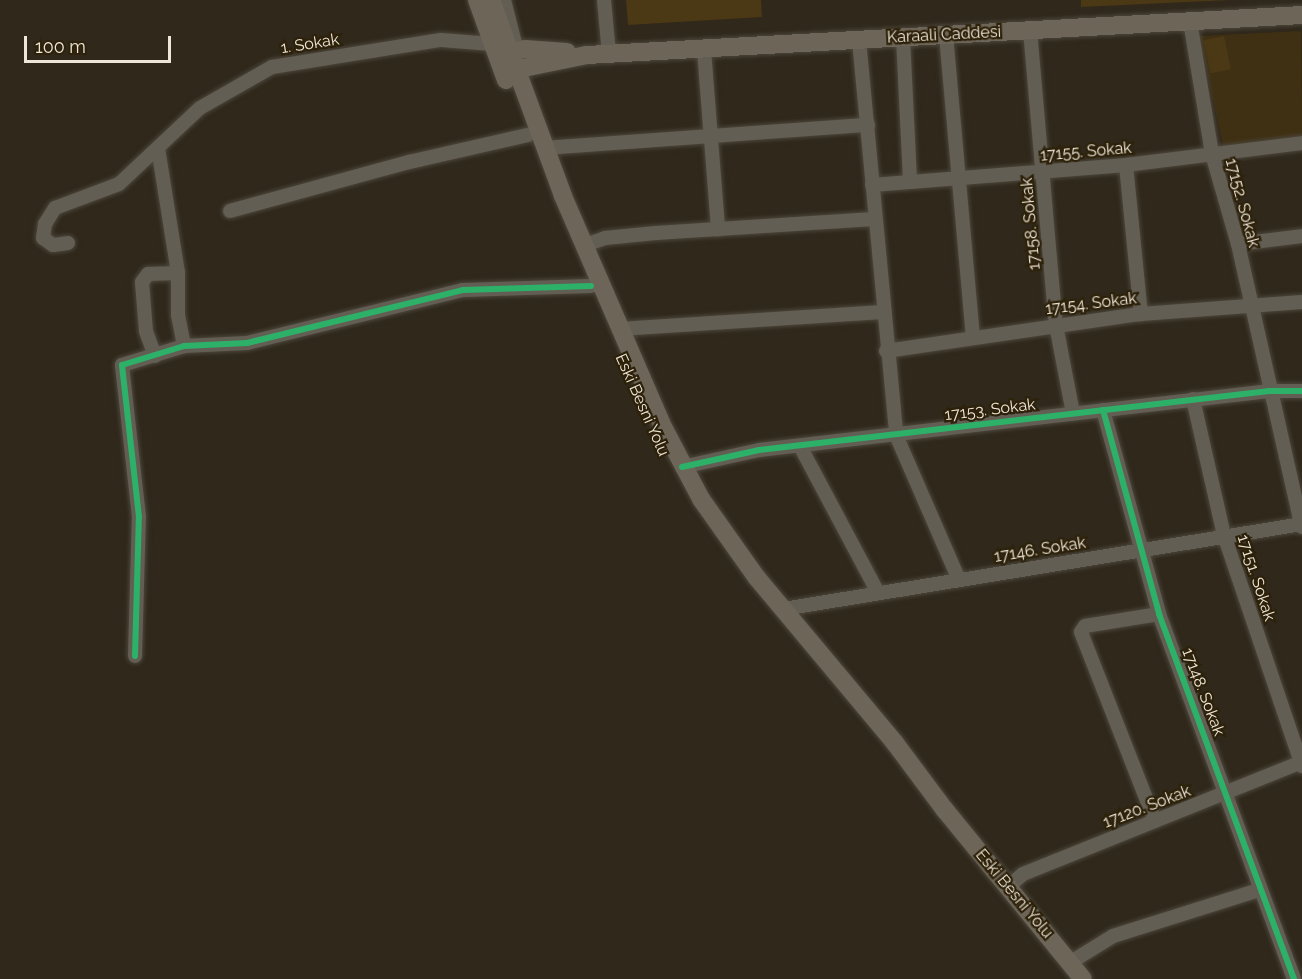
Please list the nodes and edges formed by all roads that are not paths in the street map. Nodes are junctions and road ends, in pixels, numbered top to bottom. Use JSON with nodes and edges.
{"nodes":[{"id":1,"x":477,"y":0,"type":"edge"},
{"id":2,"x":490,"y":0,"type":"edge"},
{"id":3,"x":504,"y":0,"type":"edge"},
{"id":4,"x":604,"y":0,"type":"edge"},
{"id":5,"x":1302,"y":15,"type":"edge"},
{"id":6,"x":1190,"y":21,"type":"junction"},
{"id":7,"x":1030,"y":30,"type":"junction"},
{"id":8,"x":946,"y":35,"type":"junction"},
{"id":9,"x":903,"y":37,"type":"junction"},
{"id":10,"x":859,"y":40,"type":"junction"},
{"id":11,"x":704,"y":50,"type":"junction"},
{"id":12,"x":609,"y":54,"type":"junction"},
{"id":13,"x":505,"y":57,"type":"junction"},
{"id":14,"x":868,"y":125,"type":"junction"},
{"id":15,"x":528,"y":135,"type":"junction"},
{"id":16,"x":711,"y":135,"type":"junction"},
{"id":17,"x":1302,"y":143,"type":"edge"},
{"id":18,"x":158,"y":148,"type":"junction"},
{"id":19,"x":544,"y":148,"type":"junction"},
{"id":20,"x":1212,"y":154,"type":"junction"},
{"id":21,"x":1126,"y":165,"type":"junction"},
{"id":22,"x":1043,"y":172,"type":"junction"},
{"id":23,"x":959,"y":177,"type":"junction"},
{"id":24,"x":910,"y":181,"type":"junction"},
{"id":25,"x":872,"y":185,"type":"junction"},
{"id":26,"x":230,"y":212,"type":"dead end"},
{"id":27,"x":874,"y":219,"type":"junction"},
{"id":28,"x":718,"y":229,"type":"junction"},
{"id":29,"x":1302,"y":236,"type":"edge"},
{"id":30,"x":68,"y":243,"type":"dead end"},
{"id":31,"x":1238,"y":244,"type":"junction"},
{"id":32,"x":585,"y":245,"type":"junction"},
{"id":33,"x":178,"y":273,"type":"junction"},
{"id":34,"x":591,"y":286,"type":"junction"},
{"id":35,"x":1302,"y":302,"type":"edge"},
{"id":36,"x":1248,"y":304,"type":"junction"},
{"id":37,"x":882,"y":312,"type":"junction"},
{"id":38,"x":1141,"y":314,"type":"junction"},
{"id":39,"x":1056,"y":325,"type":"junction"},
{"id":40,"x":619,"y":329,"type":"junction"},
{"id":41,"x":973,"y":336,"type":"junction"},
{"id":42,"x":184,"y":346,"type":"junction"},
{"id":43,"x":886,"y":351,"type":"junction"},
{"id":44,"x":155,"y":356,"type":"junction"},
{"id":45,"x":1269,"y":391,"type":"junction"},
{"id":46,"x":1302,"y":391,"type":"edge"},
{"id":47,"x":1193,"y":399,"type":"junction"},
{"id":48,"x":1103,"y":410,"type":"junction"},
{"id":49,"x":1073,"y":413,"type":"junction"},
{"id":50,"x":896,"y":435,"type":"junction"},
{"id":51,"x":800,"y":446,"type":"junction"},
{"id":52,"x":682,"y":467,"type":"junction"},
{"id":53,"x":1302,"y":526,"type":"edge"},
{"id":54,"x":1224,"y":535,"type":"junction"},
{"id":55,"x":1142,"y":550,"type":"junction"},
{"id":56,"x":959,"y":580,"type":"junction"},
{"id":57,"x":877,"y":591,"type":"junction"},
{"id":58,"x":783,"y":609,"type":"junction"},
{"id":59,"x":1159,"y":614,"type":"junction"},
{"id":60,"x":135,"y":656,"type":"dead end"},
{"id":61,"x":1302,"y":764,"type":"edge"},
{"id":62,"x":1226,"y":794,"type":"junction"},
{"id":63,"x":945,"y":810,"type":"junction"},
{"id":64,"x":1155,"y":821,"type":"junction"},
{"id":65,"x":1008,"y":887,"type":"junction"},
{"id":66,"x":1259,"y":890,"type":"junction"},
{"id":67,"x":1071,"y":962,"type":"junction"},
{"id":68,"x":1294,"y":978,"type":"edge"},
{"id":69,"x":1083,"y":979,"type":"edge"}],
"edges":[{"from":1,"to":13,"type":"main road","name":"Eski Besni Yolu"},
{"from":2,"to":13,"type":"main road","name":"Eski Besni Yolu"},
{"from":3,"to":13,"type":"street"},
{"from":4,"to":12,"type":"street"},
{"from":5,"to":6,"type":"main road","name":"Karaali Caddesi"},
{"from":6,"to":7,"type":"main road","name":"Karaali Caddesi"},
{"from":6,"to":20,"type":"street","name":"17152. Sokak"},
{"from":7,"to":8,"type":"main road","name":"Karaali Caddesi"},
{"from":7,"to":22,"type":"street","name":"17158. Sokak"},
{"from":8,"to":9,"type":"main road","name":"Karaali Caddesi"},
{"from":8,"to":23,"type":"street"},
{"from":9,"to":10,"type":"main road","name":"Karaali Caddesi"},
{"from":9,"to":24,"type":"street"},
{"from":10,"to":11,"type":"main road","name":"Karaali Caddesi"},
{"from":10,"to":14,"type":"street"},
{"from":11,"to":12,"type":"main road","name":"Karaali Caddesi"},
{"from":11,"to":16,"type":"street"},
{"from":12,"to":13,"type":"main road","name":"Karaali Caddesi"},
{"from":13,"to":15,"type":"main road","name":"Eski Besni Yolu"},
{"from":13,"to":18,"type":"street","name":"1. Sokak"},
{"from":13,"to":19,"type":"main road","name":"Eski Besni Yolu"},
{"from":14,"to":16,"type":"street"},
{"from":14,"to":25,"type":"street"},
{"from":15,"to":26,"type":"street"},
{"from":15,"to":34,"type":"main road","name":"Eski Besni Yolu"},
{"from":16,"to":19,"type":"street"},
{"from":16,"to":28,"type":"street"},
{"from":17,"to":20,"type":"street","name":"17155. Sokak"},
{"from":18,"to":30,"type":"street","name":"1. Sokak"},
{"from":18,"to":33,"type":"street"},
{"from":19,"to":32,"type":"main road","name":"Eski Besni Yolu"},
{"from":20,"to":21,"type":"street","name":"17155. Sokak"},
{"from":20,"to":31,"type":"street","name":"17152. Sokak"},
{"from":21,"to":22,"type":"street","name":"17155. Sokak"},
{"from":21,"to":38,"type":"street"},
{"from":22,"to":23,"type":"street","name":"17155. Sokak"},
{"from":22,"to":39,"type":"street","name":"17158. Sokak"},
{"from":23,"to":24,"type":"street","name":"17155. Sokak"},
{"from":23,"to":41,"type":"street"},
{"from":24,"to":25,"type":"street","name":"17155. Sokak"},
{"from":25,"to":27,"type":"street"},
{"from":27,"to":28,"type":"street"},
{"from":27,"to":37,"type":"street"},
{"from":28,"to":32,"type":"street"},
{"from":29,"to":31,"type":"street"},
{"from":31,"to":36,"type":"street","name":"17152. Sokak"},
{"from":32,"to":40,"type":"main road","name":"Eski Besni Yolu"},
{"from":33,"to":42,"type":"street"},
{"from":33,"to":44,"type":"street"},
{"from":34,"to":42,"type":"street"},
{"from":34,"to":63,"type":"main road","name":"Eski Besni Yolu"},
{"from":35,"to":36,"type":"street","name":"17154. Sokak"},
{"from":36,"to":38,"type":"street","name":"17154. Sokak"},
{"from":36,"to":45,"type":"street","name":"17152. Sokak"},
{"from":37,"to":40,"type":"street"},
{"from":37,"to":43,"type":"street"},
{"from":38,"to":39,"type":"street","name":"17154. Sokak"},
{"from":39,"to":41,"type":"street","name":"17154. Sokak"},
{"from":39,"to":49,"type":"street","name":"17158. Sokak"},
{"from":40,"to":52,"type":"main road","name":"Eski Besni Yolu"},
{"from":41,"to":43,"type":"street","name":"17154. Sokak"},
{"from":42,"to":44,"type":"street"},
{"from":43,"to":50,"type":"street"},
{"from":44,"to":60,"type":"street"},
{"from":45,"to":46,"type":"street","name":"17153. Sokak"},
{"from":45,"to":47,"type":"street","name":"17153. Sokak"},
{"from":45,"to":53,"type":"street","name":"17152. Sokak"},
{"from":47,"to":48,"type":"street","name":"17153. Sokak"},
{"from":47,"to":54,"type":"street","name":"17151. Sokak"},
{"from":48,"to":49,"type":"street","name":"17153. Sokak"},
{"from":48,"to":55,"type":"street","name":"17148. Sokak"},
{"from":49,"to":50,"type":"street","name":"17153. Sokak"},
{"from":50,"to":51,"type":"street","name":"17153. Sokak"},
{"from":50,"to":56,"type":"street"},
{"from":51,"to":52,"type":"street","name":"17153. Sokak"},
{"from":51,"to":57,"type":"street"},
{"from":52,"to":58,"type":"main road","name":"Eski Besni Yolu"},
{"from":53,"to":54,"type":"street","name":"17146. Sokak"},
{"from":54,"to":55,"type":"street","name":"17146. Sokak"},
{"from":54,"to":61,"type":"street","name":"17151. Sokak"},
{"from":55,"to":56,"type":"street","name":"17146. Sokak"},
{"from":55,"to":59,"type":"street","name":"17148. Sokak"},
{"from":56,"to":57,"type":"street","name":"17146. Sokak"},
{"from":57,"to":58,"type":"street","name":"17146. Sokak"},
{"from":58,"to":63,"type":"main road","name":"Eski Besni Yolu"},
{"from":59,"to":62,"type":"street","name":"17148. Sokak"},
{"from":59,"to":64,"type":"street"},
{"from":61,"to":62,"type":"street","name":"17120. Sokak"},
{"from":62,"to":64,"type":"street","name":"17120. Sokak"},
{"from":62,"to":66,"type":"street","name":"17148. Sokak"},
{"from":63,"to":65,"type":"main road","name":"Eski Besni Yolu"},
{"from":64,"to":65,"type":"street","name":"17120. Sokak"},
{"from":65,"to":67,"type":"main road","name":"Eski Besni Yolu"},
{"from":66,"to":67,"type":"street"},
{"from":66,"to":68,"type":"street","name":"17148. Sokak"},
{"from":67,"to":69,"type":"main road","name":"Eski Besni Yolu"}]}
